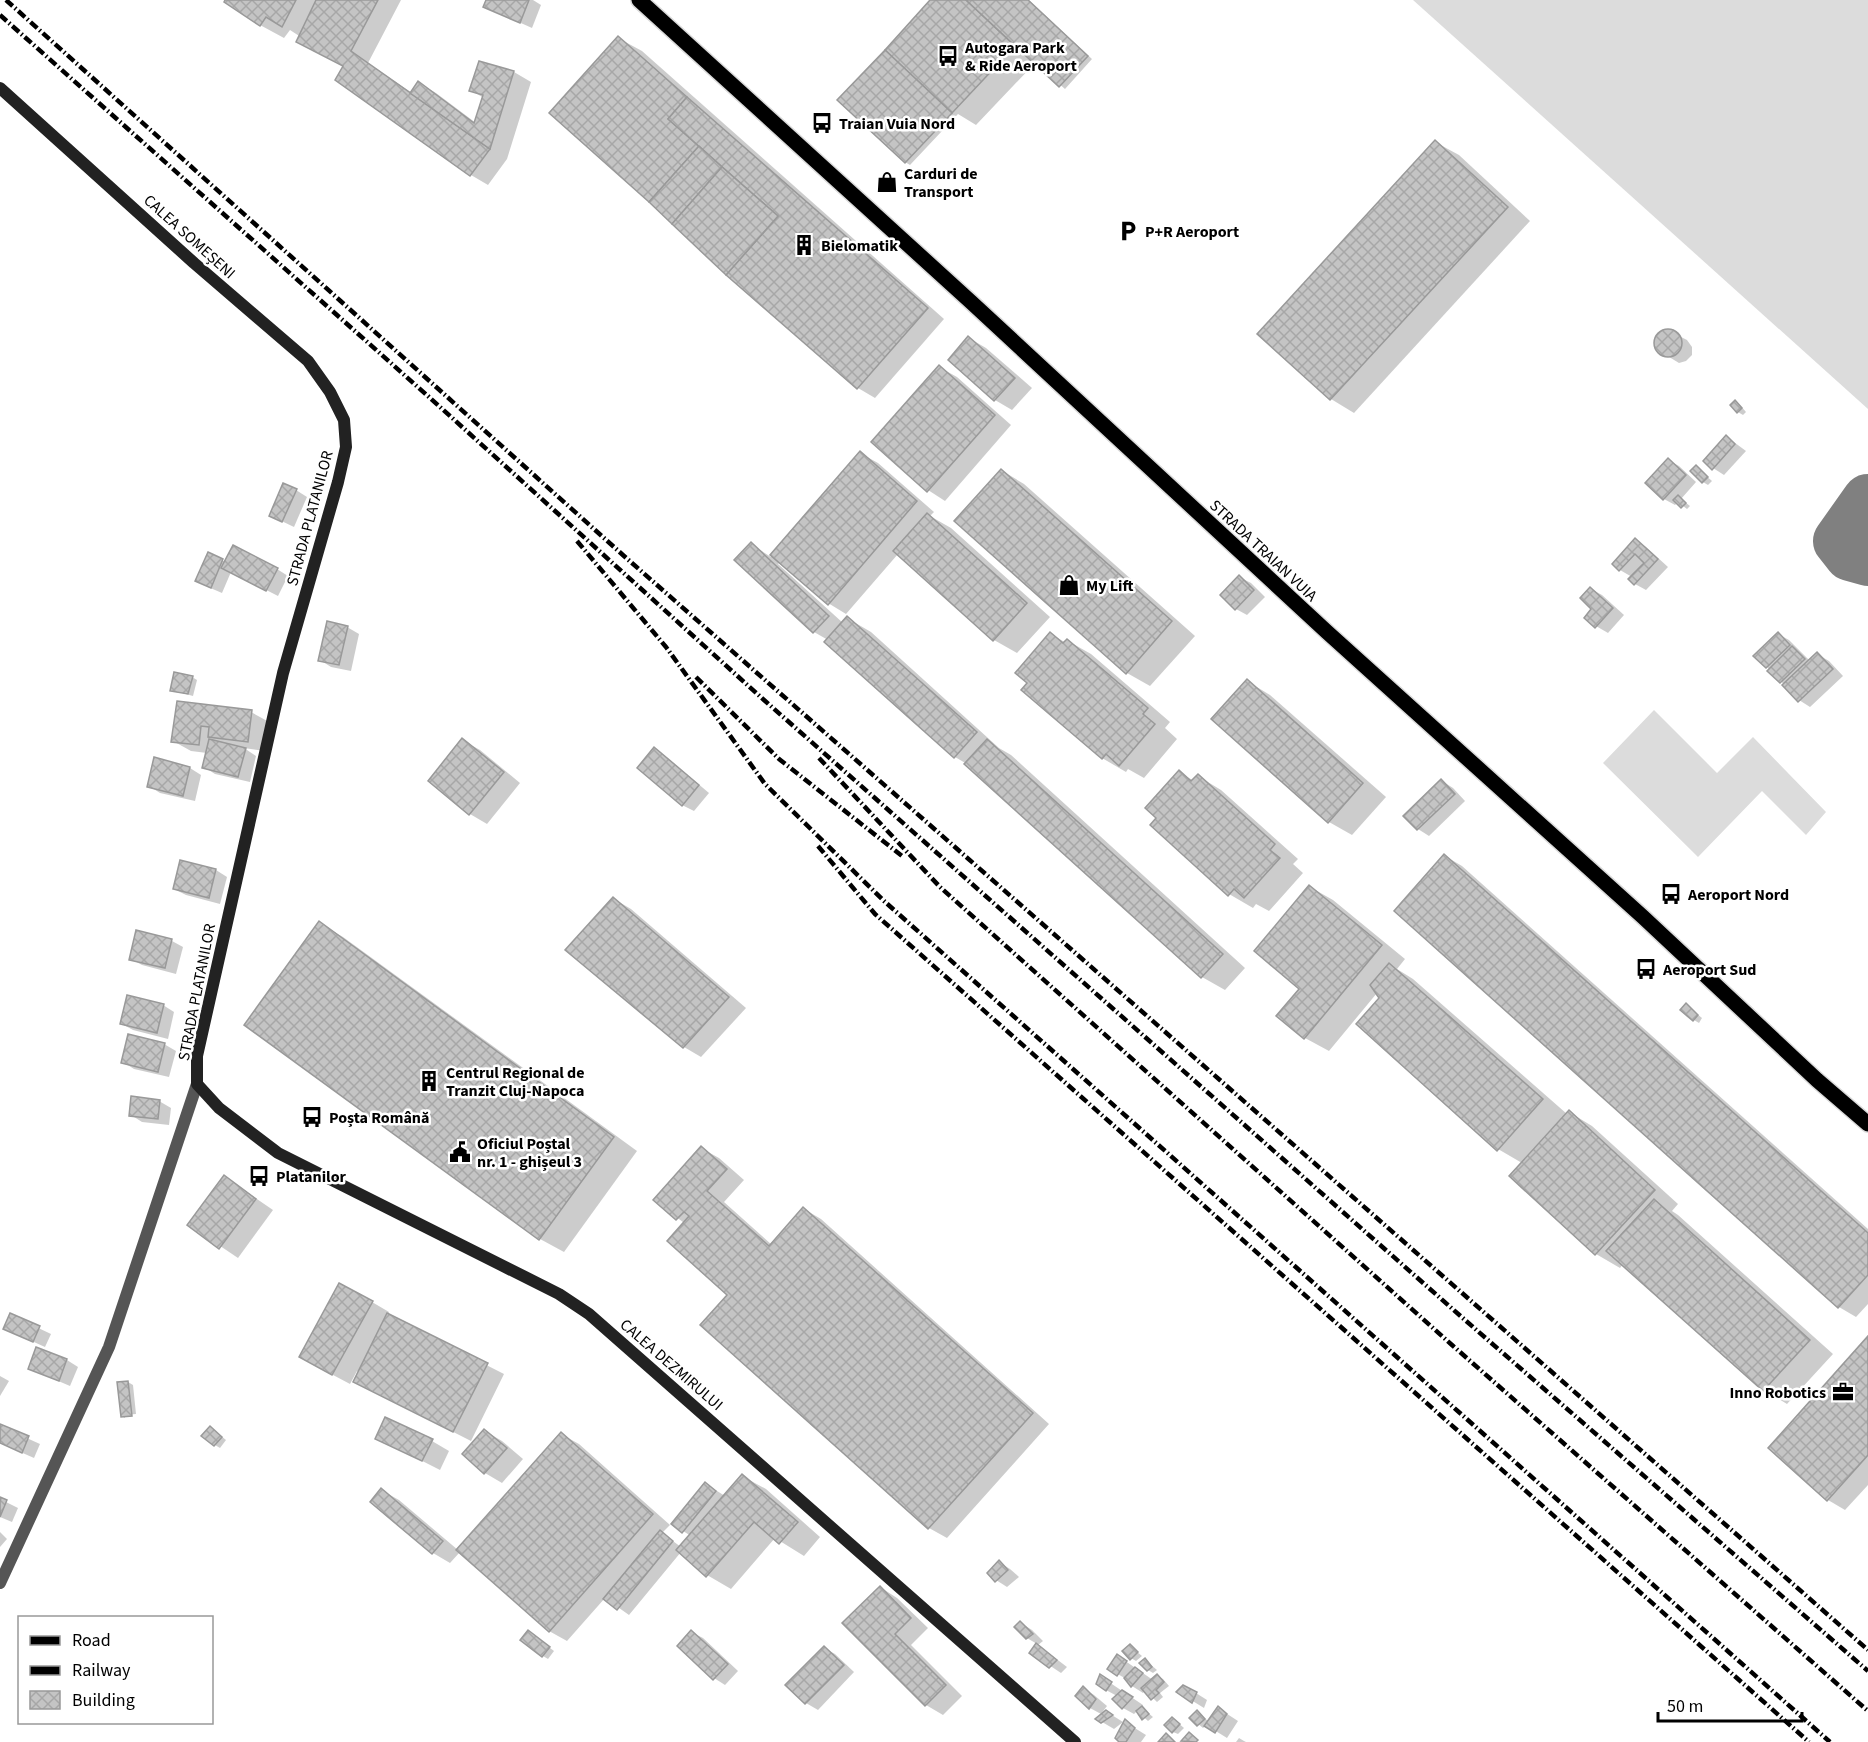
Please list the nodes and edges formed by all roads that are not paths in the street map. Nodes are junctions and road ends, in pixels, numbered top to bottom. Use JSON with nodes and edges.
{"nodes":[{"id":1,"x":639,"y":0,"type":"edge"},
{"id":2,"x":0,"y":88,"type":"edge"},
{"id":3,"x":344,"y":420,"type":"joint"},
{"id":4,"x":197,"y":1084,"type":"junction"},
{"id":5,"x":1868,"y":1124,"type":"edge"},
{"id":6,"x":0,"y":1582,"type":"edge"},
{"id":7,"x":1075,"y":1742,"type":"edge"}],
"edges":[{"from":1,"to":5,"type":"main road","name":"STRADA TRAIAN VUIA"},
{"from":2,"to":3,"type":"main road","name":"CALEA SOMEȘENI"},
{"from":3,"to":4,"type":"main road","name":"STRADA PLATANILOR"},
{"from":4,"to":6,"type":"street","name":"STRADA PLATANILOR"},
{"from":4,"to":7,"type":"main road","name":"CALEA DEZMIRULUI"}]}
